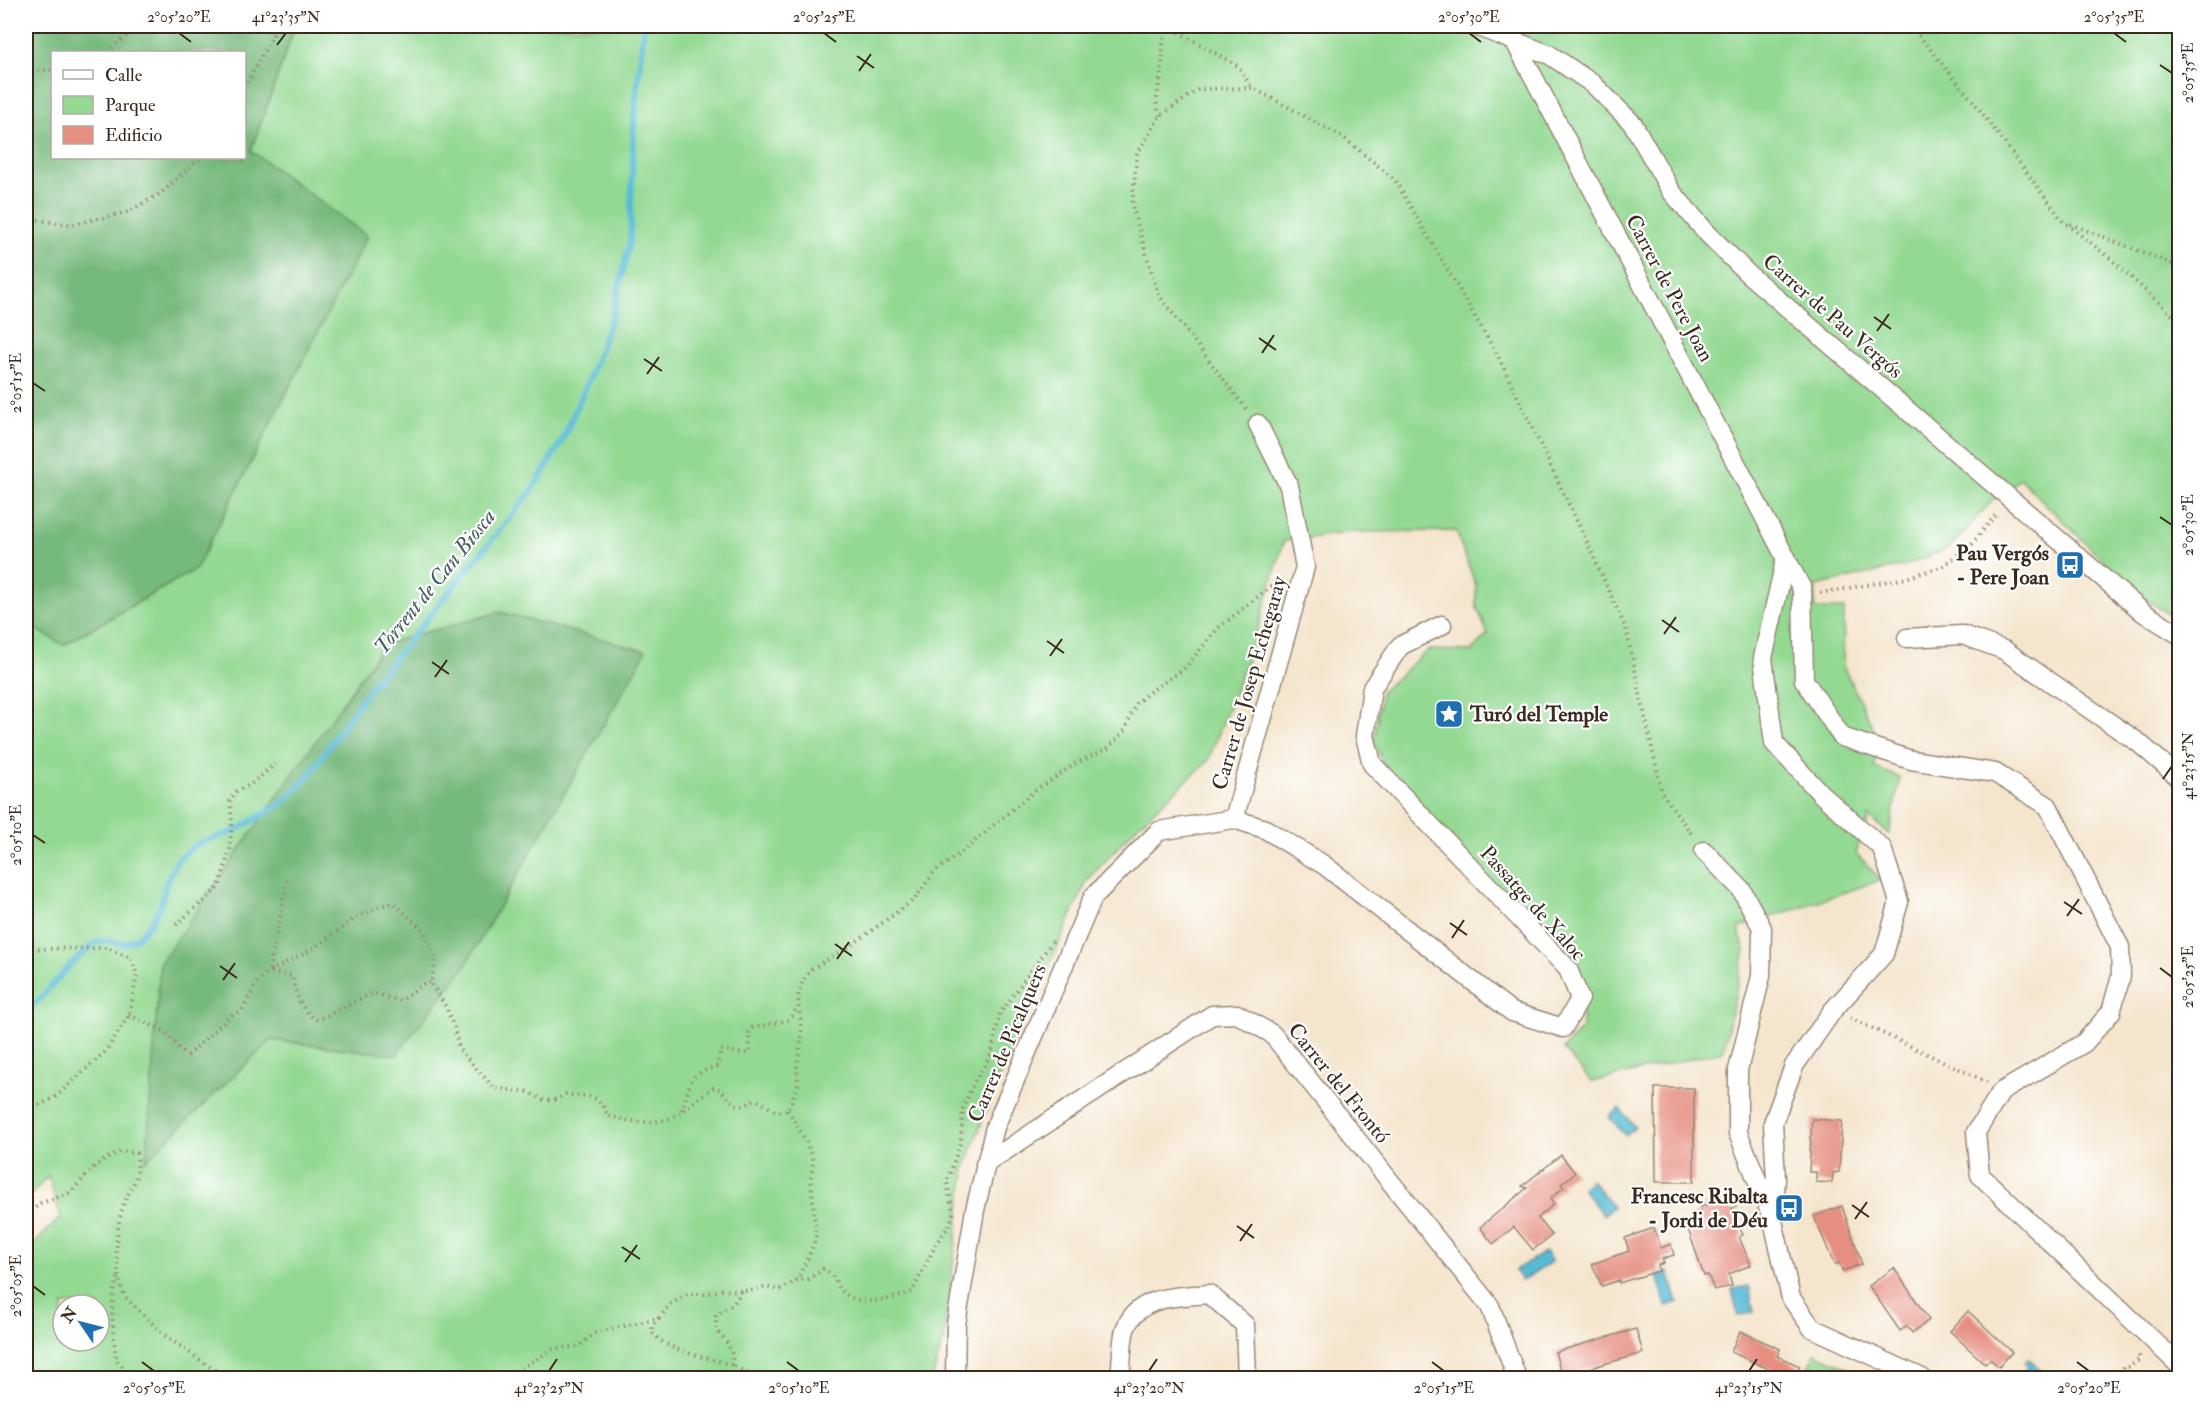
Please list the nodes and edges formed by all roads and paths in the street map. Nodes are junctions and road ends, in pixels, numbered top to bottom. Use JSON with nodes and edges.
{"nodes":[{"id":1,"x":138,"y":26,"type":"edge"},
{"id":2,"x":278,"y":26,"type":"edge"},
{"id":3,"x":1166,"y":26,"type":"edge"},
{"id":4,"x":1476,"y":26,"type":"edge"},
{"id":5,"x":1911,"y":26,"type":"edge"},
{"id":6,"x":1514,"y":40,"type":"junction"},
{"id":7,"x":108,"y":51,"type":"edge"},
{"id":8,"x":26,"y":69,"type":"edge"},
{"id":9,"x":51,"y":70,"type":"edge"},
{"id":10,"x":246,"y":84,"type":"edge"},
{"id":11,"x":1253,"y":88,"type":"junction"},
{"id":12,"x":1160,"y":116,"type":"junction"},
{"id":13,"x":199,"y":159,"type":"edge"},
{"id":14,"x":26,"y":218,"type":"edge"},
{"id":15,"x":2063,"y":221,"type":"junction"},
{"id":16,"x":2180,"y":267,"type":"edge"},
{"id":17,"x":2180,"y":322,"type":"edge"},
{"id":18,"x":1258,"y":424,"type":"joint"},
{"id":19,"x":2009,"y":498,"type":"junction"},
{"id":20,"x":1786,"y":557,"type":"junction"},
{"id":21,"x":1301,"y":582,"type":"junction"},
{"id":22,"x":1802,"y":597,"type":"junction"},
{"id":23,"x":1442,"y":625,"type":"dead end"},
{"id":24,"x":2180,"y":635,"type":"edge"},
{"id":25,"x":1907,"y":638,"type":"dead end"},
{"id":26,"x":275,"y":764,"type":"dead end"},
{"id":27,"x":2180,"y":781,"type":"edge"},
{"id":28,"x":1234,"y":819,"type":"junction"},
{"id":29,"x":1704,"y":851,"type":"joint"},
{"id":30,"x":287,"y":880,"type":"dead end"},
{"id":31,"x":176,"y":925,"type":"dead end"},
{"id":32,"x":1055,"y":939,"type":"dead end"},
{"id":33,"x":26,"y":949,"type":"edge"},
{"id":34,"x":269,"y":972,"type":"junction"},
{"id":35,"x":431,"y":983,"type":"junction"},
{"id":36,"x":798,"y":1007,"type":"junction"},
{"id":37,"x":1833,"y":1010,"type":"junction"},
{"id":38,"x":129,"y":1015,"type":"junction"},
{"id":39,"x":2005,"y":1090,"type":"junction"},
{"id":40,"x":788,"y":1110,"type":"junction"},
{"id":41,"x":26,"y":1111,"type":"edge"},
{"id":42,"x":680,"y":1113,"type":"junction"},
{"id":43,"x":985,"y":1164,"type":"junction"},
{"id":44,"x":26,"y":1215,"type":"edge"},
{"id":45,"x":1772,"y":1217,"type":"junction"},
{"id":46,"x":119,"y":1276,"type":"junction"},
{"id":47,"x":797,"y":1280,"type":"junction"},
{"id":48,"x":741,"y":1291,"type":"junction"},
{"id":49,"x":659,"y":1318,"type":"junction"},
{"id":50,"x":2144,"y":1348,"type":"dead end"},
{"id":51,"x":733,"y":1366,"type":"junction"},
{"id":52,"x":2180,"y":1366,"type":"edge"},
{"id":53,"x":124,"y":1378,"type":"edge"},
{"id":54,"x":226,"y":1378,"type":"edge"},
{"id":55,"x":506,"y":1378,"type":"edge"},
{"id":56,"x":756,"y":1378,"type":"edge"},
{"id":57,"x":955,"y":1378,"type":"edge"},
{"id":58,"x":1120,"y":1378,"type":"edge"},
{"id":59,"x":1247,"y":1378,"type":"edge"},
{"id":60,"x":1517,"y":1378,"type":"edge"},
{"id":61,"x":1922,"y":1378,"type":"edge"},
{"id":62,"x":2116,"y":1378,"type":"edge"}],
"edges":[{"from":1,"to":7,"type":"path"},
{"from":2,"to":10,"type":"path"},
{"from":3,"to":11,"type":"path"},
{"from":3,"to":12,"type":"path"},
{"from":4,"to":6,"type":"street","name":"Carrer de Pau Vergós"},
{"from":5,"to":15,"type":"path"},
{"from":6,"to":19,"type":"street","name":"Carrer de Pau Vergós"},
{"from":6,"to":20,"type":"street","name":"Carrer de Pere Joan"},
{"from":8,"to":9,"type":"path"},
{"from":11,"to":12,"type":"path"},
{"from":11,"to":29,"type":"path"},
{"from":12,"to":18,"type":"path"},
{"from":13,"to":14,"type":"path"},
{"from":15,"to":16,"type":"path"},
{"from":15,"to":17,"type":"path"},
{"from":18,"to":21,"type":"street","name":"Carrer de Josep Echegaray"},
{"from":19,"to":22,"type":"path"},
{"from":19,"to":24,"type":"street","name":"Carrer de Pau Vergós"},
{"from":20,"to":22,"type":"street","name":"Carrer de Pere Joan"},
{"from":20,"to":37,"type":"street"},
{"from":21,"to":28,"type":"street","name":"Carrer de Josep Echegaray"},
{"from":21,"to":36,"type":"path"},
{"from":22,"to":39,"type":"street","name":"Carrer de Pere Joan"},
{"from":23,"to":28,"type":"street","name":"Passatge de Xaloc"},
{"from":25,"to":27,"type":"street"},
{"from":26,"to":31,"type":"path"},
{"from":28,"to":43,"type":"street","name":"Carrer de Picalquers"},
{"from":29,"to":45,"type":"street"},
{"from":30,"to":34,"type":"path"},
{"from":32,"to":47,"type":"path"},
{"from":33,"to":38,"type":"path"},
{"from":34,"to":35,"type":"path"},
{"from":34,"to":35,"type":"path"},
{"from":34,"to":38,"type":"path"},
{"from":35,"to":42,"type":"path"},
{"from":36,"to":40,"type":"path"},
{"from":36,"to":42,"type":"path"},
{"from":37,"to":39,"type":"path"},
{"from":37,"to":45,"type":"street"},
{"from":38,"to":41,"type":"path"},
{"from":39,"to":52,"type":"street"},
{"from":40,"to":42,"type":"path"},
{"from":40,"to":47,"type":"path"},
{"from":43,"to":57,"type":"street","name":"Carrer de Picalquers"},
{"from":43,"to":60,"type":"street","name":"Carrer del Frontó"},
{"from":44,"to":46,"type":"path"},
{"from":45,"to":61,"type":"street"},
{"from":46,"to":53,"type":"path"},
{"from":46,"to":54,"type":"path"},
{"from":47,"to":48,"type":"path"},
{"from":48,"to":49,"type":"path"},
{"from":48,"to":51,"type":"path"},
{"from":49,"to":51,"type":"path"},
{"from":49,"to":55,"type":"path"},
{"from":50,"to":62,"type":"path"},
{"from":51,"to":56,"type":"path"},
{"from":58,"to":59,"type":"street"}]}
